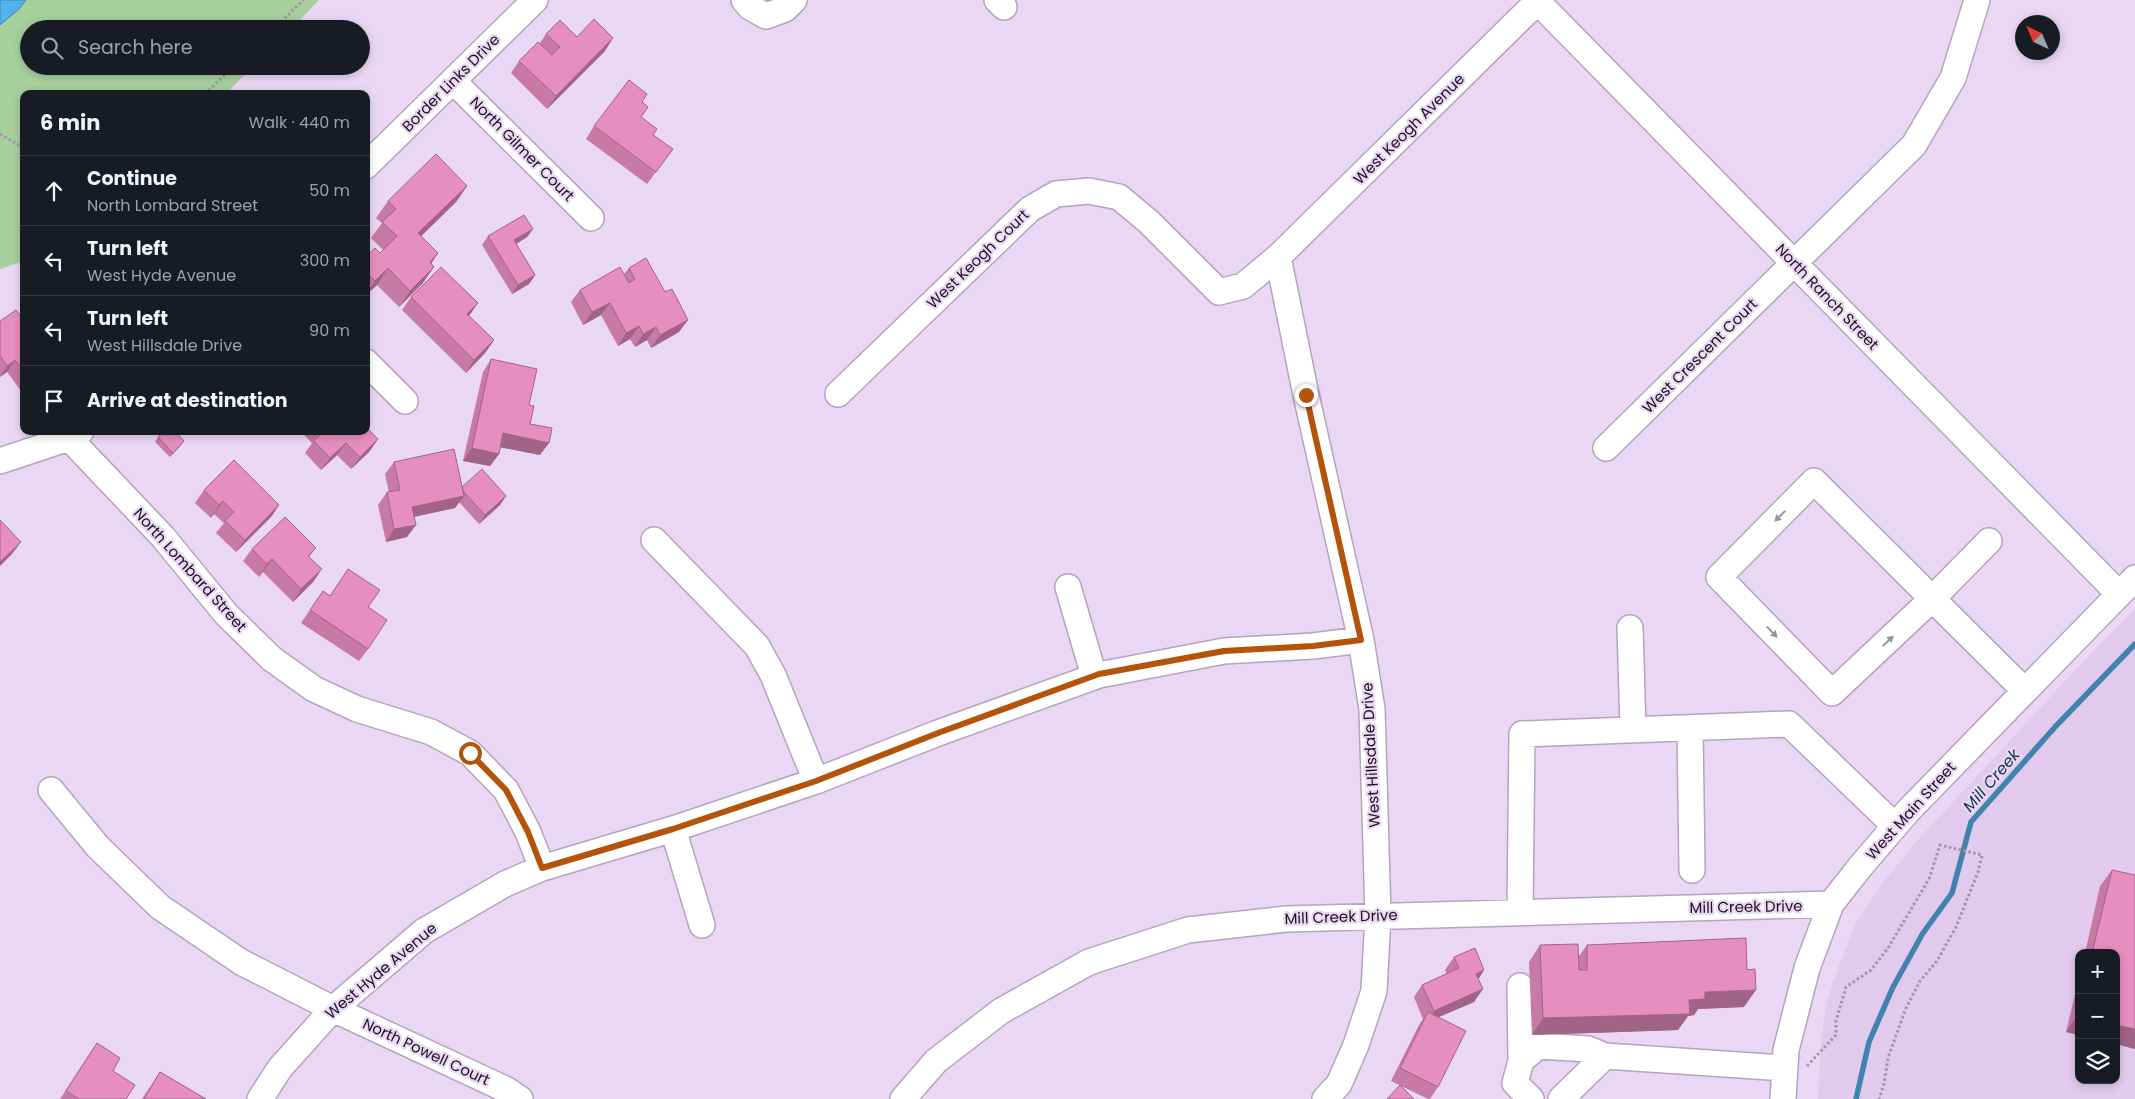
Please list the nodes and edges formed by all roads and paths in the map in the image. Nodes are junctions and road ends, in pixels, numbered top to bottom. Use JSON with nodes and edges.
{"nodes":[{"id":1,"x":303,"y":0,"type":"edge"},
{"id":2,"x":535,"y":0,"type":"edge"},
{"id":3,"x":744,"y":0,"type":"edge"},
{"id":4,"x":794,"y":0,"type":"edge"},
{"id":5,"x":1538,"y":0,"type":"edge"},
{"id":6,"x":1977,"y":0,"type":"edge"},
{"id":7,"x":283,"y":20,"type":"edge"},
{"id":8,"x":225,"y":75,"type":"edge"},
{"id":9,"x":453,"y":80,"type":"junction"},
{"id":10,"x":209,"y":90,"type":"edge"},
{"id":11,"x":0,"y":134,"type":"edge"},
{"id":12,"x":20,"y":146,"type":"edge"},
{"id":13,"x":370,"y":162,"type":"edge"},
{"id":14,"x":591,"y":218,"type":"dead end"},
{"id":15,"x":1278,"y":257,"type":"junction"},
{"id":16,"x":1794,"y":263,"type":"junction"},
{"id":17,"x":370,"y":366,"type":"edge"},
{"id":18,"x":838,"y":394,"type":"dead end"},
{"id":19,"x":405,"y":401,"type":"dead end"},
{"id":20,"x":75,"y":435,"type":"edge"},
{"id":21,"x":1606,"y":448,"type":"dead end"},
{"id":22,"x":0,"y":461,"type":"edge"},
{"id":23,"x":654,"y":540,"type":"dead end"},
{"id":24,"x":1989,"y":541,"type":"dead end"},
{"id":25,"x":2127,"y":585,"type":"edge"},
{"id":26,"x":1068,"y":588,"type":"dead end"},
{"id":27,"x":1932,"y":599,"type":"junction"},
{"id":28,"x":1630,"y":628,"type":"dead end"},
{"id":29,"x":1361,"y":640,"type":"junction"},
{"id":30,"x":1094,"y":676,"type":"junction"},
{"id":31,"x":2024,"y":690,"type":"junction"},
{"id":32,"x":1690,"y":728,"type":"junction"},
{"id":33,"x":1633,"y":730,"type":"junction"},
{"id":34,"x":816,"y":781,"type":"junction"},
{"id":35,"x":51,"y":790,"type":"dead end"},
{"id":36,"x":1895,"y":826,"type":"junction"},
{"id":37,"x":673,"y":829,"type":"junction"},
{"id":38,"x":542,"y":868,"type":"junction"},
{"id":39,"x":1692,"y":870,"type":"dead end"},
{"id":40,"x":1831,"y":904,"type":"junction"},
{"id":41,"x":1520,"y":912,"type":"junction"},
{"id":42,"x":1378,"y":915,"type":"junction"},
{"id":43,"x":702,"y":925,"type":"dead end"},
{"id":44,"x":1520,"y":986,"type":"dead end"},
{"id":45,"x":333,"y":1009,"type":"junction"},
{"id":46,"x":1605,"y":1056,"type":"junction"},
{"id":47,"x":1521,"y":1061,"type":"junction"},
{"id":48,"x":1794,"y":1069,"type":"junction"},
{"id":49,"x":260,"y":1099,"type":"edge"},
{"id":50,"x":520,"y":1099,"type":"edge"},
{"id":51,"x":903,"y":1099,"type":"edge"},
{"id":52,"x":1325,"y":1099,"type":"edge"},
{"id":53,"x":1530,"y":1099,"type":"edge"},
{"id":54,"x":1561,"y":1099,"type":"edge"},
{"id":55,"x":1783,"y":1099,"type":"edge"},
{"id":56,"x":1880,"y":1099,"type":"edge"}],
"edges":[{"from":1,"to":7,"type":"path"},
{"from":2,"to":9,"type":"street","name":"Border Links Drive"},
{"from":3,"to":4,"type":"street"},
{"from":5,"to":15,"type":"street","name":"West Keogh Avenue"},
{"from":5,"to":16,"type":"street","name":"North Ranch Street"},
{"from":6,"to":16,"type":"street","name":"West Crescent Court"},
{"from":8,"to":10,"type":"path"},
{"from":9,"to":13,"type":"street","name":"Border Links Drive"},
{"from":9,"to":14,"type":"street","name":"North Gilmer Court"},
{"from":11,"to":12,"type":"path"},
{"from":15,"to":18,"type":"street","name":"West Keogh Court"},
{"from":15,"to":29,"type":"street","name":"West Hillsdale Drive"},
{"from":16,"to":21,"type":"street","name":"West Crescent Court"},
{"from":16,"to":25,"type":"street","name":"North Ranch Street"},
{"from":17,"to":19,"type":"street"},
{"from":20,"to":22,"type":"street"},
{"from":20,"to":38,"type":"street","name":"North Lombard Street"},
{"from":23,"to":34,"type":"street"},
{"from":24,"to":27,"type":"street"},
{"from":25,"to":31,"type":"street","name":"West Main Street"},
{"from":26,"to":30,"type":"street"},
{"from":27,"to":27,"type":"street","one_way":true},
{"from":27,"to":31,"type":"street"},
{"from":28,"to":33,"type":"street"},
{"from":29,"to":30,"type":"street","name":"West Hyde Avenue"},
{"from":29,"to":42,"type":"street","name":"West Hillsdale Drive"},
{"from":30,"to":34,"type":"street","name":"West Hyde Avenue"},
{"from":31,"to":36,"type":"street","name":"West Main Street"},
{"from":32,"to":33,"type":"street"},
{"from":32,"to":36,"type":"street"},
{"from":32,"to":39,"type":"street"},
{"from":33,"to":41,"type":"street"},
{"from":34,"to":37,"type":"street","name":"West Hyde Avenue"},
{"from":35,"to":45,"type":"street","name":"North Powell Court"},
{"from":36,"to":40,"type":"street","name":"West Main Street"},
{"from":37,"to":38,"type":"street","name":"West Hyde Avenue"},
{"from":37,"to":43,"type":"street"},
{"from":38,"to":45,"type":"street","name":"West Hyde Avenue"},
{"from":40,"to":41,"type":"street","name":"Mill Creek Drive"},
{"from":40,"to":48,"type":"street","name":"West Main Street"},
{"from":41,"to":42,"type":"street","name":"Mill Creek Drive"},
{"from":42,"to":51,"type":"street","name":"Mill Creek Drive"},
{"from":42,"to":52,"type":"street","name":"West Hillsdale Drive"},
{"from":44,"to":47,"type":"street"},
{"from":45,"to":49,"type":"street","name":"West Hyde Avenue"},
{"from":45,"to":50,"type":"street","name":"North Powell Court"},
{"from":46,"to":47,"type":"street"},
{"from":46,"to":48,"type":"street"},
{"from":46,"to":54,"type":"street"},
{"from":47,"to":53,"type":"street"},
{"from":48,"to":55,"type":"street","name":"West Main Street"},
{"from":48,"to":56,"type":"path"}]}
